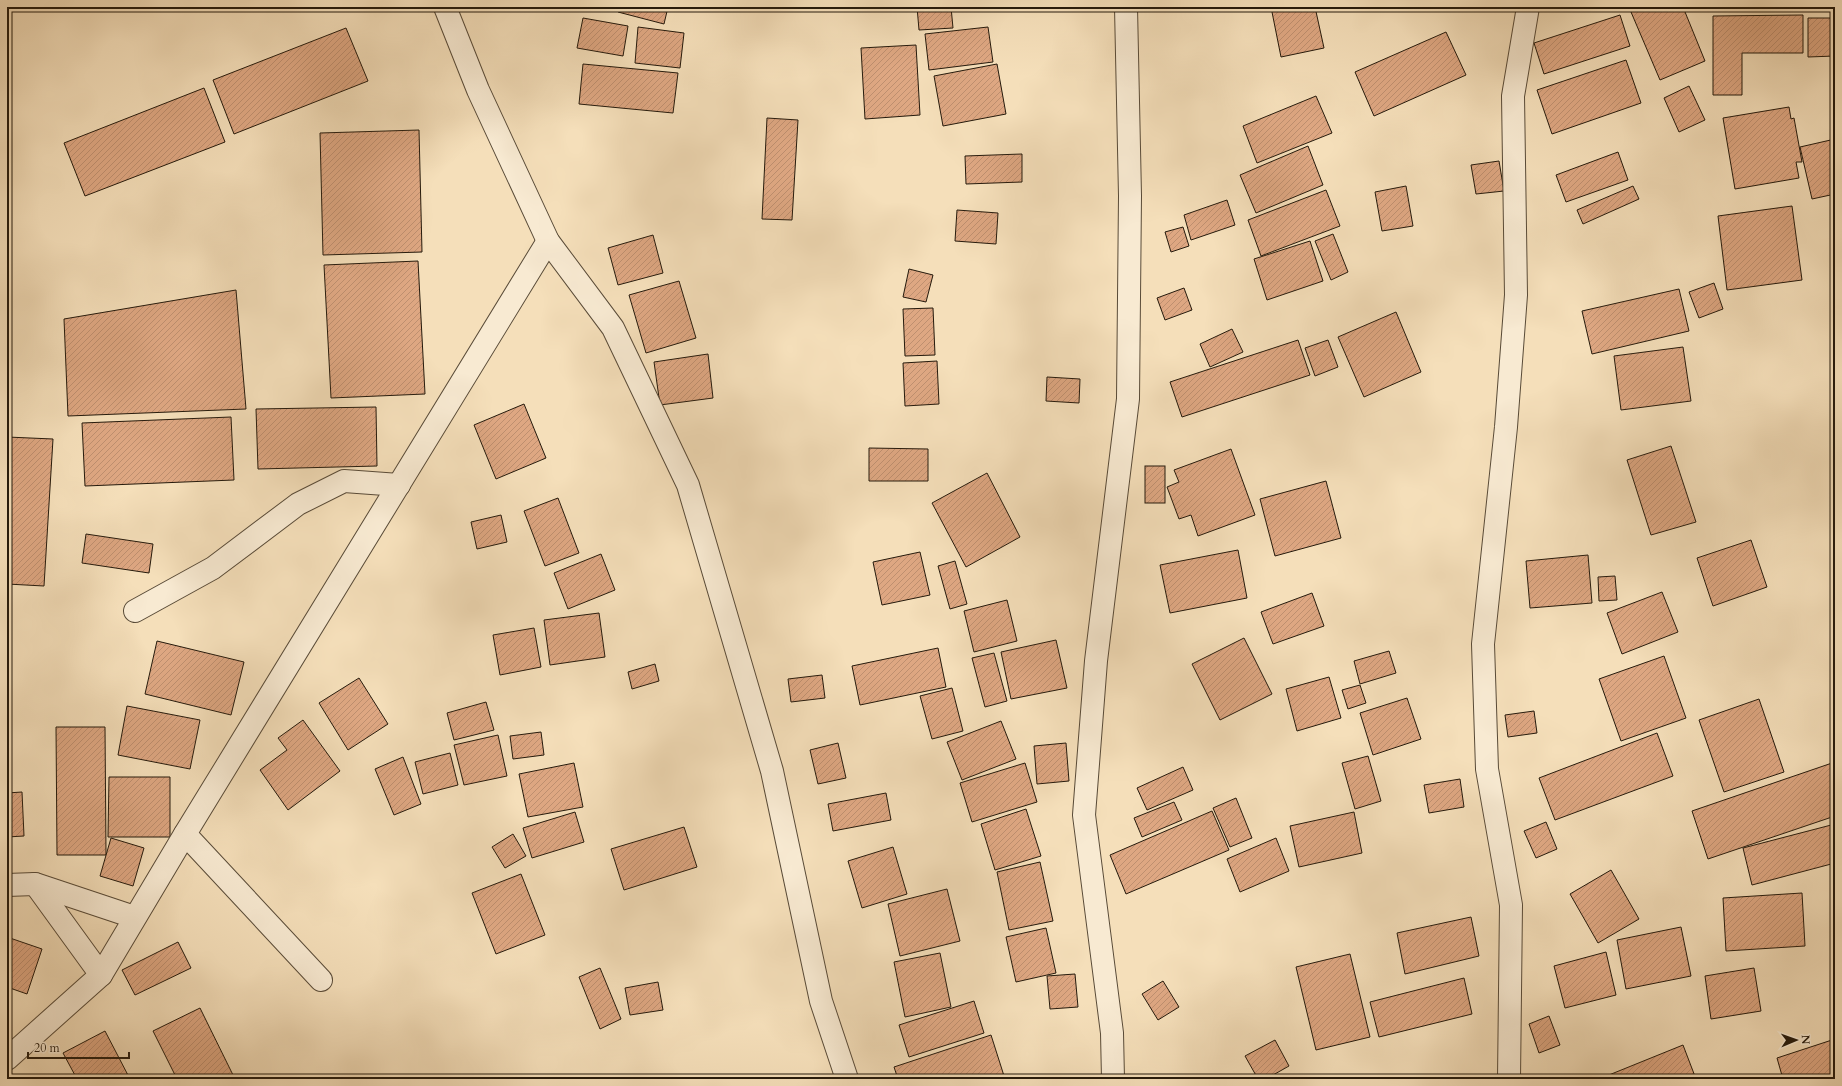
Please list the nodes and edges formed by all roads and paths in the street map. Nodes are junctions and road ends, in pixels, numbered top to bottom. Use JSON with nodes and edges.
{"nodes":[{"id":1,"x":446,"y":7,"type":"edge"},
{"id":2,"x":1126,"y":7,"type":"edge"},
{"id":3,"x":1528,"y":7,"type":"edge"},
{"id":4,"x":548,"y":241,"type":"junction"},
{"id":5,"x":399,"y":485,"type":"junction"},
{"id":6,"x":135,"y":611,"type":"dead end"},
{"id":7,"x":185,"y":834,"type":"junction"},
{"id":8,"x":34,"y":884,"type":"junction"},
{"id":9,"x":7,"y":885,"type":"edge"},
{"id":10,"x":134,"y":917,"type":"junction"},
{"id":11,"x":100,"y":975,"type":"junction"},
{"id":12,"x":321,"y":980,"type":"dead end"},
{"id":13,"x":7,"y":1059,"type":"edge"},
{"id":14,"x":847,"y":1079,"type":"edge"},
{"id":15,"x":1113,"y":1079,"type":"edge"},
{"id":16,"x":1509,"y":1079,"type":"edge"}],
"edges":[{"from":1,"to":4,"type":"street"},
{"from":2,"to":15,"type":"street"},
{"from":3,"to":16,"type":"street"},
{"from":4,"to":5,"type":"street"},
{"from":4,"to":14,"type":"street"},
{"from":5,"to":6,"type":"street"},
{"from":5,"to":7,"type":"street"},
{"from":7,"to":10,"type":"street"},
{"from":7,"to":12,"type":"street"},
{"from":8,"to":9,"type":"street"},
{"from":8,"to":10,"type":"street"},
{"from":8,"to":11,"type":"street"},
{"from":10,"to":11,"type":"street"},
{"from":11,"to":13,"type":"street"}]}
